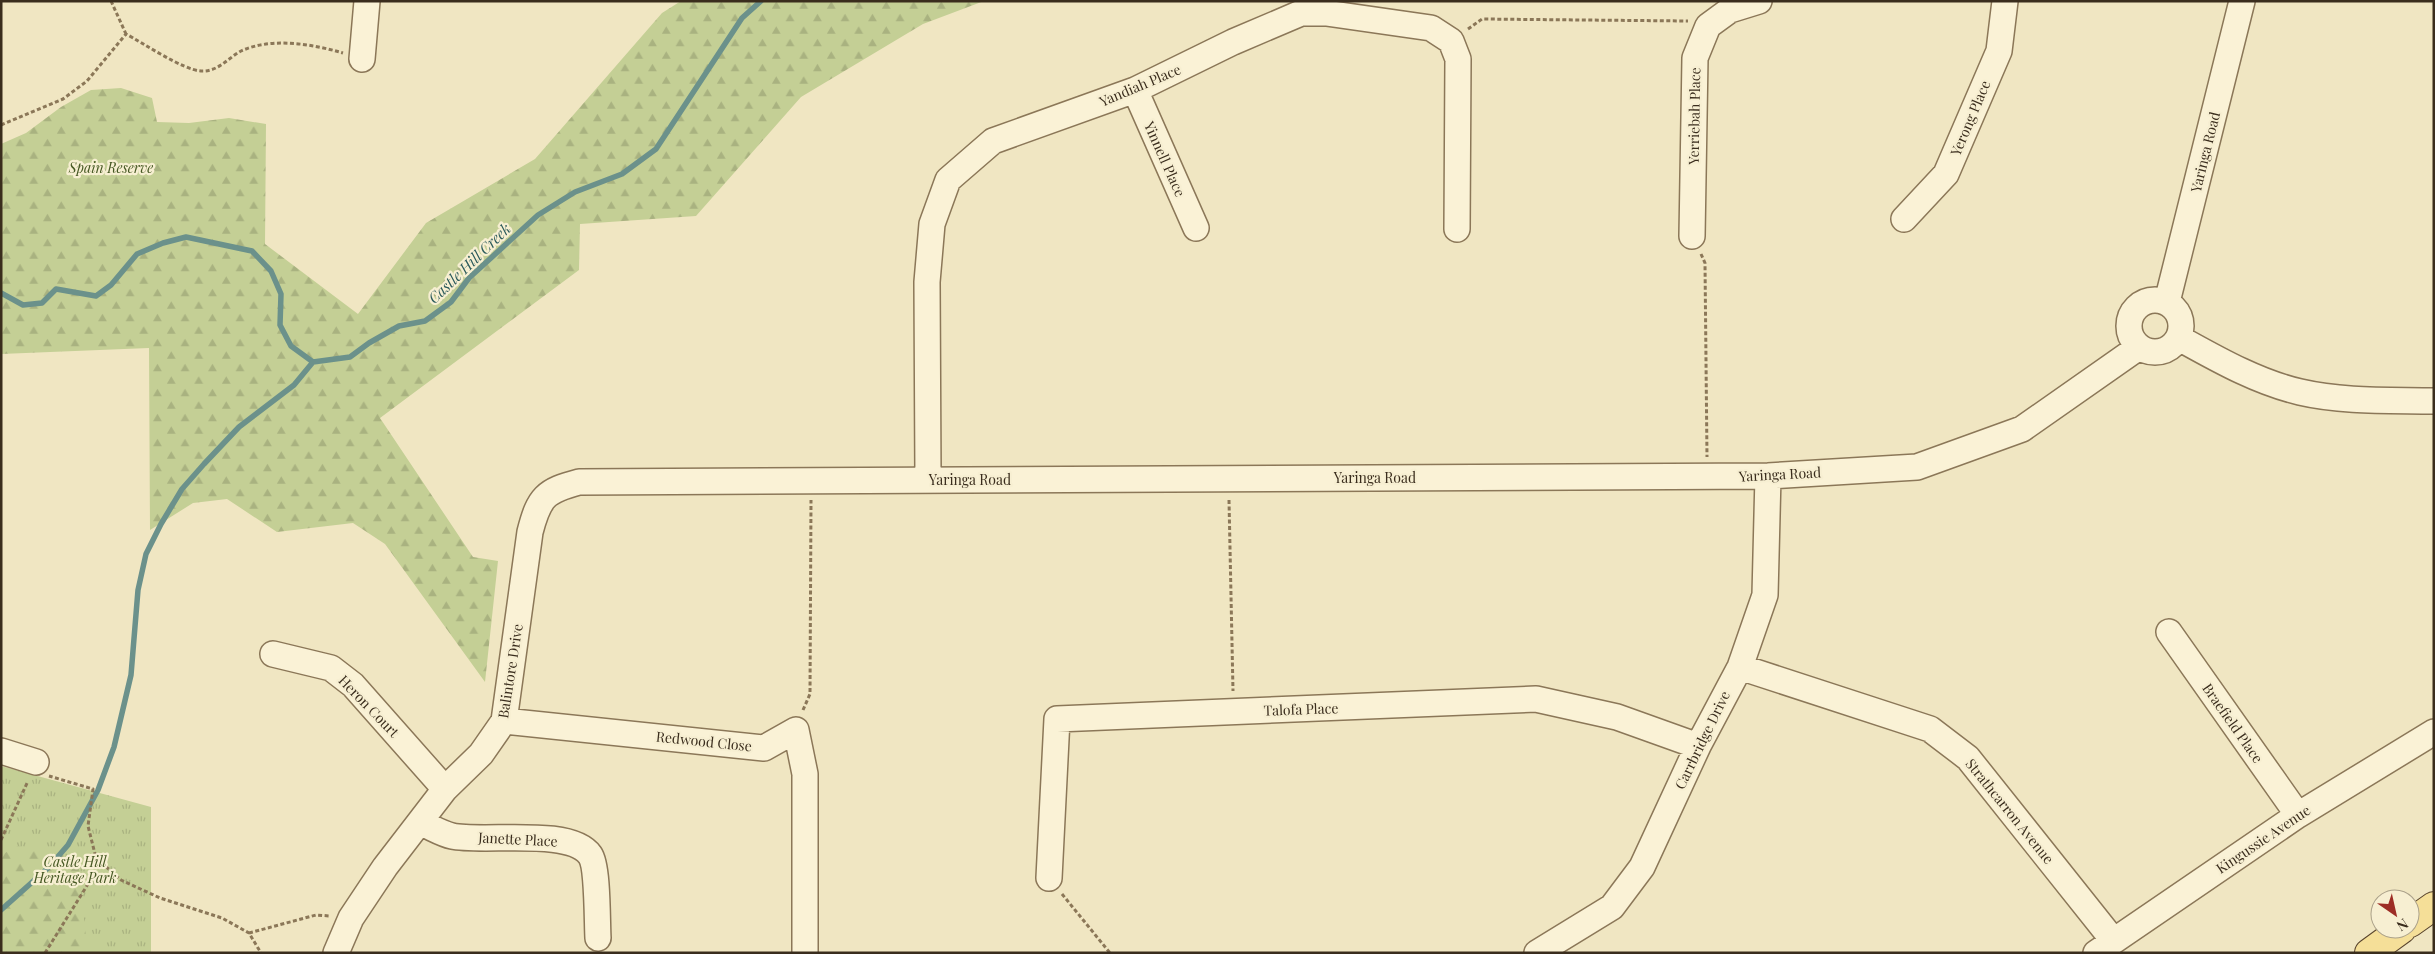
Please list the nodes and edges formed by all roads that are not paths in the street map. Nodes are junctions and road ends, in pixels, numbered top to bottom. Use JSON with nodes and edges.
{"nodes":[{"id":1,"x":367,"y":1,"type":"edge"},
{"id":2,"x":1759,"y":1,"type":"edge"},
{"id":3,"x":2005,"y":1,"type":"edge"},
{"id":4,"x":2242,"y":1,"type":"edge"},
{"id":5,"x":362,"y":59,"type":"road end"},
{"id":6,"x":1135,"y":90,"type":"junction"},
{"id":7,"x":1904,"y":219,"type":"dead end"},
{"id":8,"x":1196,"y":228,"type":"dead end"},
{"id":9,"x":1457,"y":229,"type":"dead end"},
{"id":10,"x":1692,"y":236,"type":"road end"},
{"id":11,"x":2167,"y":302,"type":"junction"},
{"id":12,"x":2179,"y":338,"type":"junction"},
{"id":13,"x":2139,"y":347,"type":"junction"},
{"id":14,"x":2434,"y":402,"type":"edge"},
{"id":15,"x":1768,"y":476,"type":"junction"},
{"id":16,"x":928,"y":480,"type":"junction"},
{"id":17,"x":579,"y":482,"type":"joint"},
{"id":18,"x":2169,"y":632,"type":"dead end"},
{"id":19,"x":273,"y":654,"type":"dead end"},
{"id":20,"x":1740,"y":667,"type":"junction"},
{"id":21,"x":504,"y":721,"type":"junction"},
{"id":22,"x":2434,"y":732,"type":"edge"},
{"id":23,"x":1698,"y":746,"type":"junction"},
{"id":24,"x":1,"y":751,"type":"edge"},
{"id":25,"x":34,"y":767,"type":"road end"},
{"id":26,"x":445,"y":789,"type":"junction"},
{"id":27,"x":2298,"y":815,"type":"junction"},
{"id":28,"x":421,"y":823,"type":"junction"},
{"id":29,"x":1049,"y":878,"type":"road end"},
{"id":30,"x":2434,"y":906,"type":"edge"},
{"id":31,"x":2420,"y":916,"type":"edge"},
{"id":32,"x":598,"y":938,"type":"dead end"},
{"id":33,"x":2388,"y":939,"type":"edge"},
{"id":34,"x":2105,"y":946,"type":"edge"},
{"id":35,"x":336,"y":953,"type":"edge"},
{"id":36,"x":805,"y":953,"type":"edge"},
{"id":37,"x":1537,"y":953,"type":"edge"},
{"id":38,"x":2369,"y":953,"type":"edge"}],
"edges":[{"from":1,"to":5,"type":"street"},
{"from":2,"to":10,"type":"street","name":"Yerriebah Place"},
{"from":3,"to":7,"type":"street","name":"Yerong Place"},
{"from":4,"to":11,"type":"street","name":"Yaringa Road"},
{"from":6,"to":8,"type":"street","name":"Yinnell Place"},
{"from":6,"to":9,"type":"street","name":"Yandiah Place"},
{"from":6,"to":16,"type":"street","name":"Yandiah Place"},
{"from":11,"to":12,"type":"street"},
{"from":11,"to":13,"type":"street"},
{"from":12,"to":13,"type":"street"},
{"from":12,"to":14,"type":"street"},
{"from":13,"to":15,"type":"street","name":"Yaringa Road"},
{"from":15,"to":16,"type":"street","name":"Yaringa Road"},
{"from":15,"to":20,"type":"street","name":"Carrbridge Drive"},
{"from":16,"to":17,"type":"street","name":"Yaringa Road"},
{"from":17,"to":21,"type":"street","name":"Balintore Drive"},
{"from":18,"to":27,"type":"street","name":"Braefield Place"},
{"from":19,"to":26,"type":"street","name":"Heron Court"},
{"from":20,"to":23,"type":"street","name":"Carrbridge Drive"},
{"from":20,"to":34,"type":"street","name":"Strathcarron Avenue"},
{"from":21,"to":26,"type":"street","name":"Balintore Drive"},
{"from":21,"to":36,"type":"street","name":"Redwood Close"},
{"from":22,"to":27,"type":"street","name":"Kingussie Avenue"},
{"from":23,"to":29,"type":"street","name":"Talofa Place"},
{"from":23,"to":37,"type":"street","name":"Carrbridge Drive"},
{"from":24,"to":25,"type":"street"},
{"from":26,"to":28,"type":"street","name":"Balintore Drive"},
{"from":27,"to":34,"type":"street","name":"Kingussie Avenue"},
{"from":28,"to":32,"type":"street","name":"Janette Place"},
{"from":28,"to":35,"type":"street","name":"Balintore Drive"},
{"from":30,"to":31,"type":"main road"},
{"from":33,"to":38,"type":"main road"}]}
